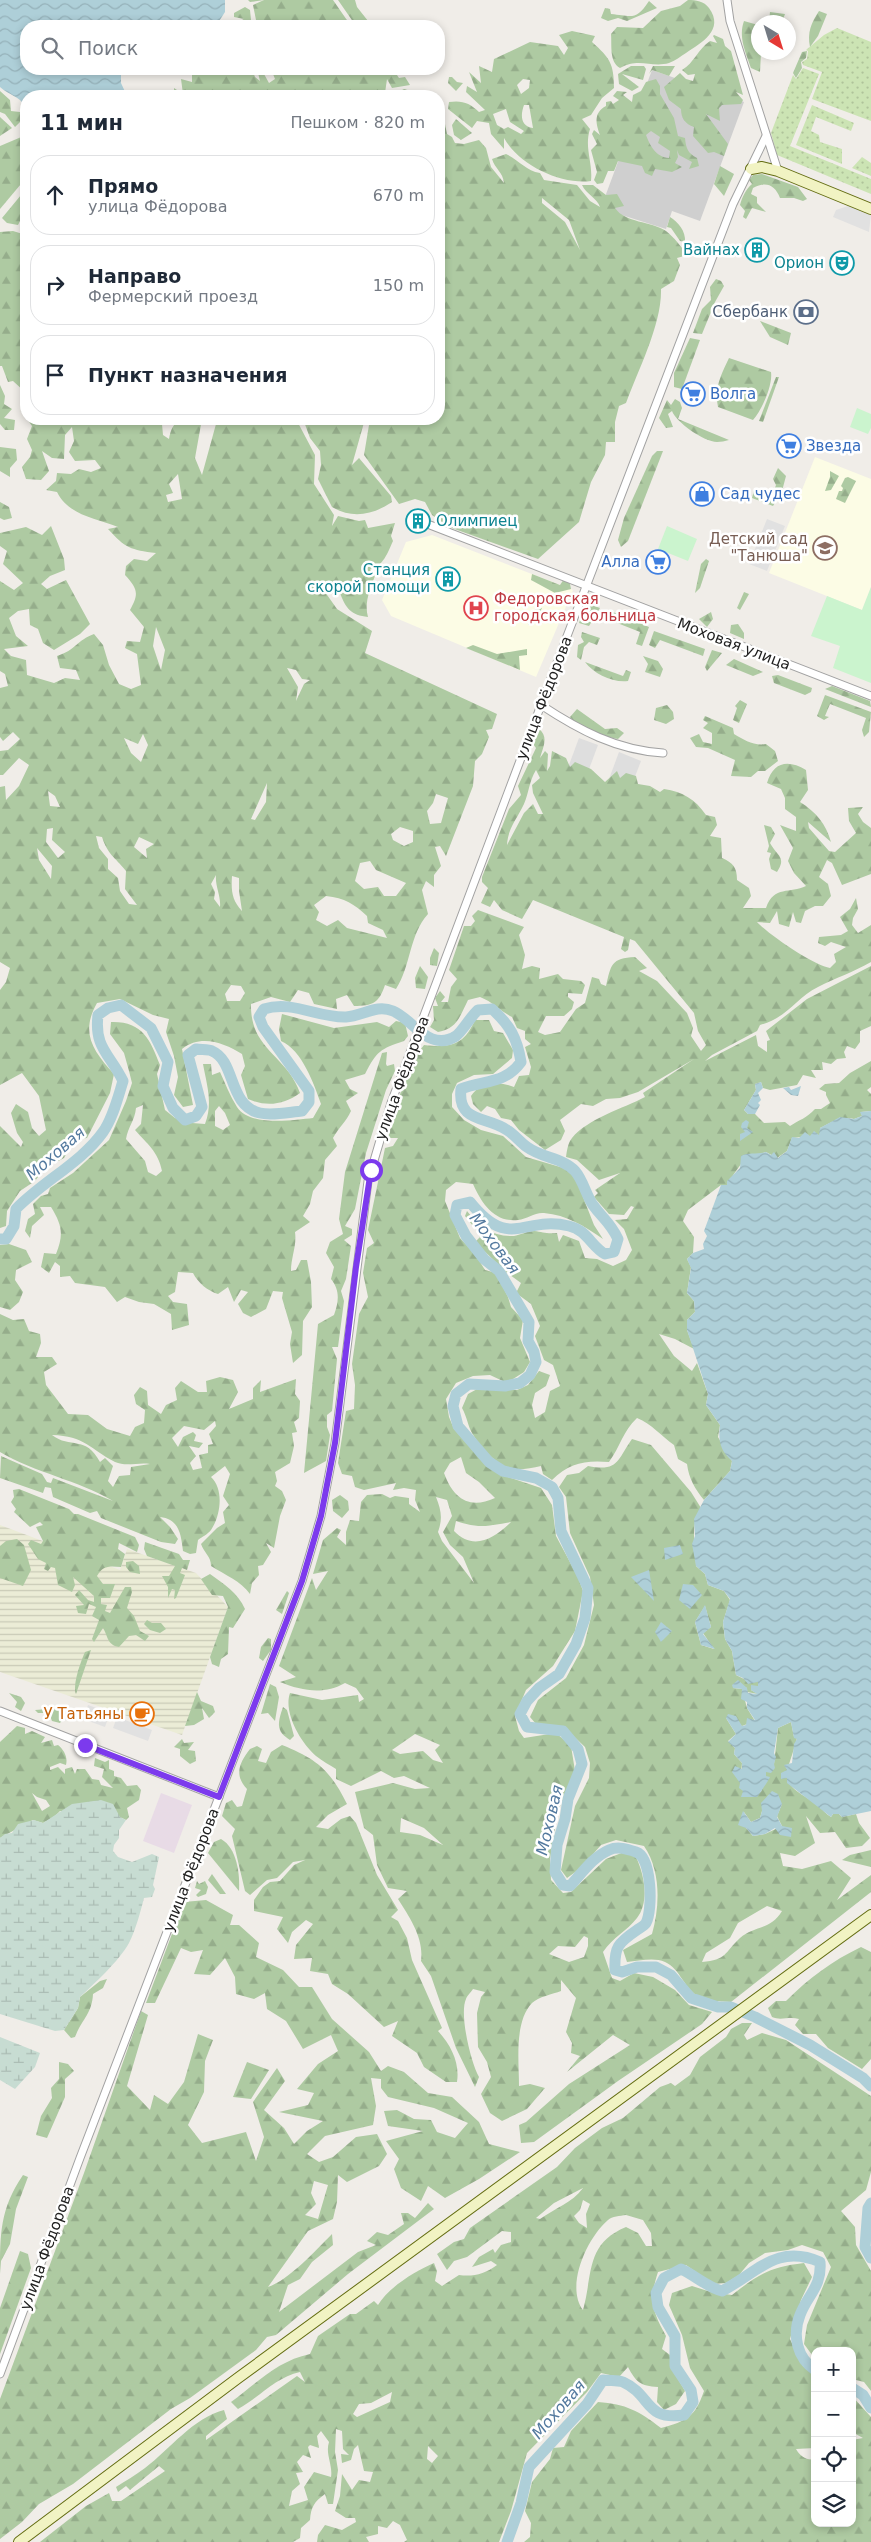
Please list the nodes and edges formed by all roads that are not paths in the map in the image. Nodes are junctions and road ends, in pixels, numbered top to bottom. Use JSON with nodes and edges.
{"nodes":[{"id":1,"x":727,"y":0,"type":"edge"},
{"id":2,"x":766,"y":136,"type":"junction"},
{"id":3,"x":751,"y":169,"type":"junction"},
{"id":4,"x":778,"y":171,"type":"junction"},
{"id":5,"x":871,"y":209,"type":"edge"},
{"id":6,"x":430,"y":525,"type":"dead end"},
{"id":7,"x":586,"y":586,"type":"junction"},
{"id":8,"x":871,"y":696,"type":"edge"},
{"id":9,"x":541,"y":705,"type":"junction"},
{"id":10,"x":663,"y":753,"type":"dead end"},
{"id":11,"x":0,"y":1711,"type":"edge"},
{"id":12,"x":219,"y":1797,"type":"junction"},
{"id":13,"x":871,"y":1915,"type":"edge"},
{"id":14,"x":0,"y":2374,"type":"edge"},
{"id":15,"x":19,"y":2542,"type":"edge"}],
"edges":[{"from":1,"to":2,"type":"street"},
{"from":2,"to":3,"type":"street","name":"улица Фёдорова"},
{"from":2,"to":4,"type":"street"},
{"from":3,"to":4,"type":"main road"},
{"from":3,"to":7,"type":"street","name":"улица Фёдорова"},
{"from":4,"to":5,"type":"main road"},
{"from":6,"to":7,"type":"street","name":"Моховая улица"},
{"from":7,"to":8,"type":"street","name":"Моховая улица"},
{"from":7,"to":9,"type":"street","name":"улица Фёдорова"},
{"from":9,"to":10,"type":"street"},
{"from":9,"to":12,"type":"street","name":"улица Фёдорова"},
{"from":11,"to":12,"type":"street"},
{"from":12,"to":14,"type":"street","name":"улица Фёдорова"},
{"from":13,"to":15,"type":"main road"}]}
